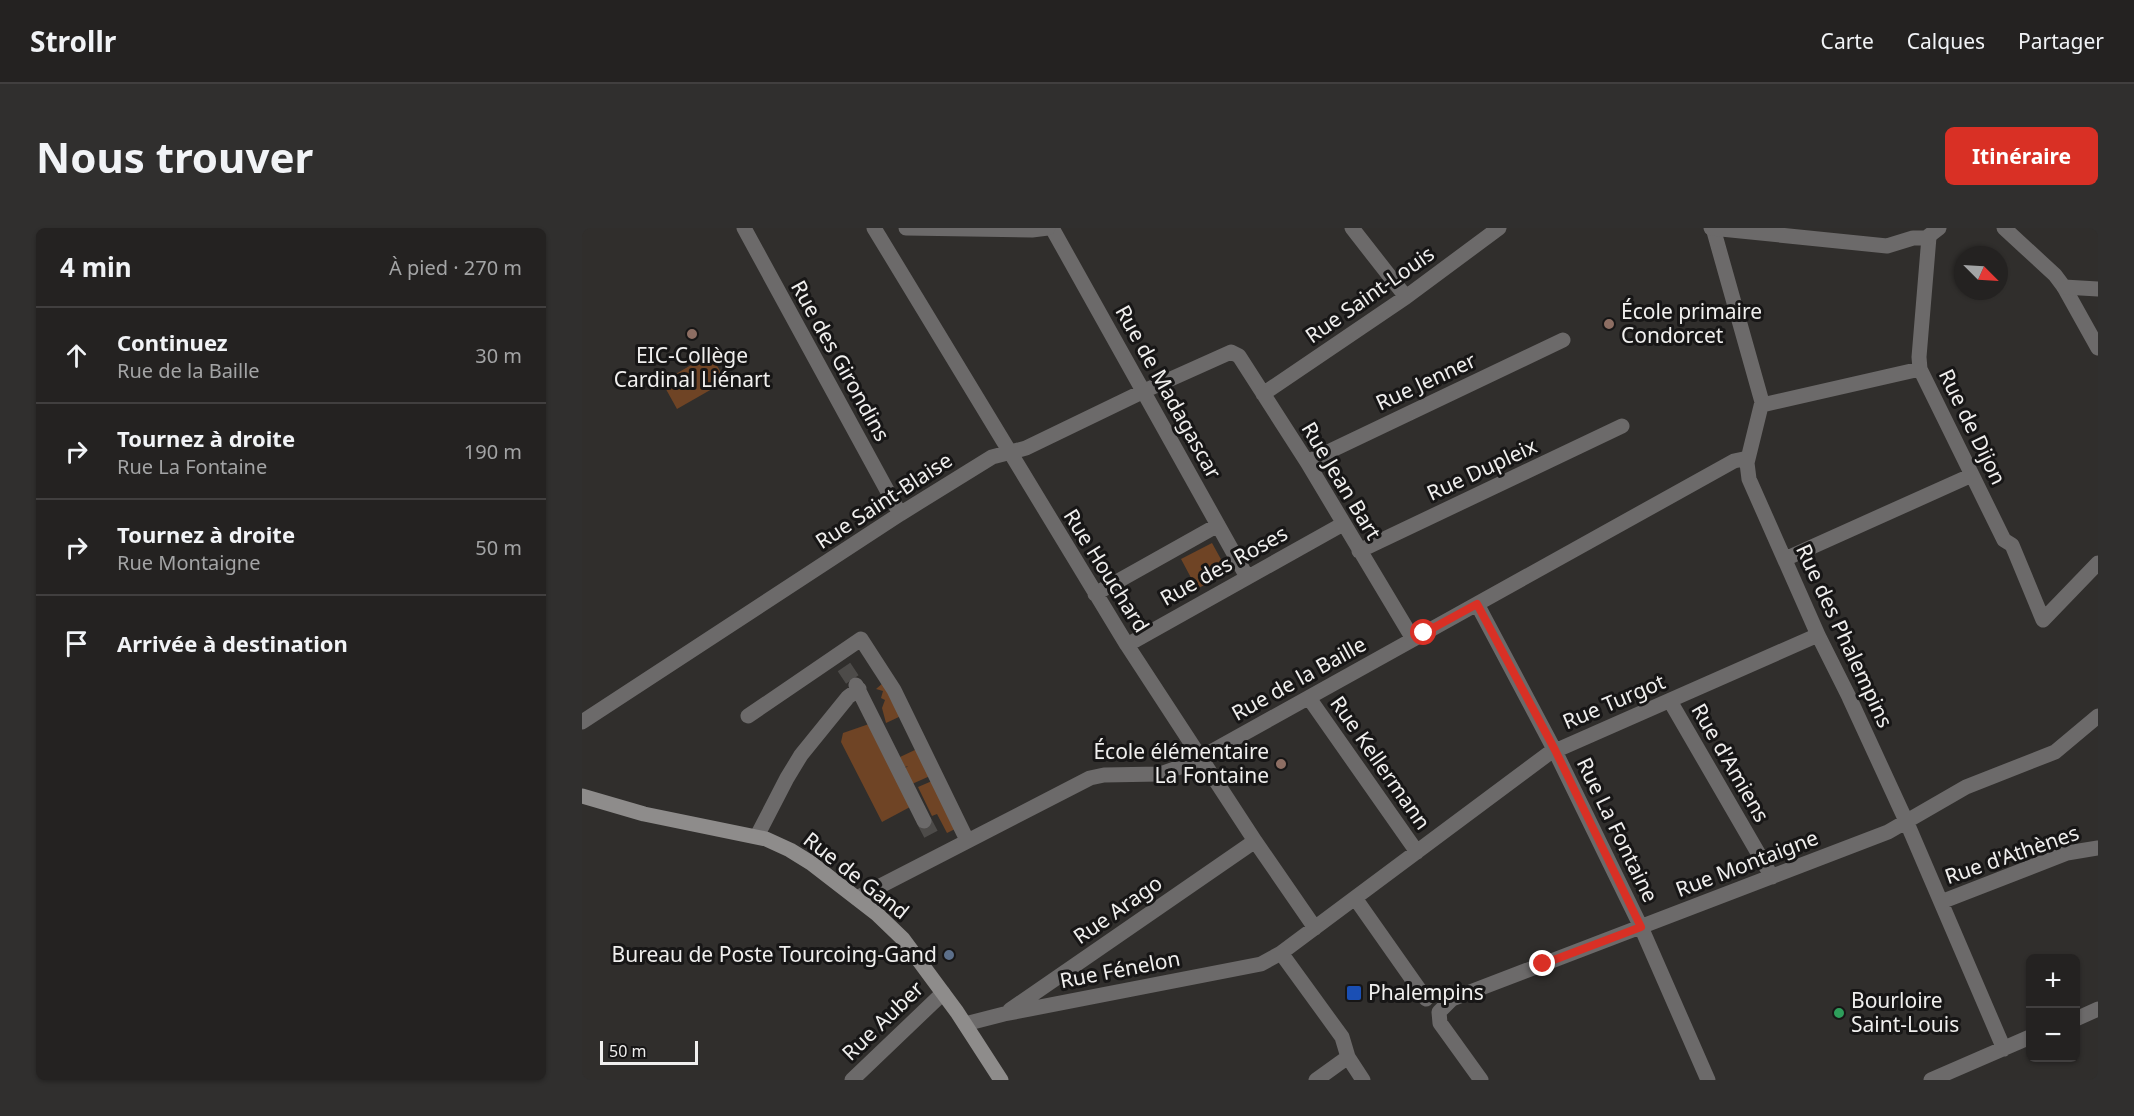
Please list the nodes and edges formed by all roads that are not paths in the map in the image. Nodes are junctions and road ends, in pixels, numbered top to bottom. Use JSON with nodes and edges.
{"nodes":[{"id":1,"x":744,"y":228,"type":"edge"},
{"id":2,"x":874,"y":228,"type":"edge"},
{"id":3,"x":906,"y":228,"type":"edge"},
{"id":4,"x":1050,"y":228,"type":"edge"},
{"id":5,"x":1352,"y":228,"type":"edge"},
{"id":6,"x":1500,"y":228,"type":"edge"},
{"id":7,"x":1712,"y":228,"type":"edge"},
{"id":8,"x":2004,"y":228,"type":"edge"},
{"id":9,"x":1779,"y":232,"type":"edge"},
{"id":10,"x":1934,"y":232,"type":"edge"},
{"id":11,"x":2064,"y":286,"type":"junction"},
{"id":12,"x":2098,"y":289,"type":"edge"},
{"id":13,"x":1406,"y":297,"type":"junction"},
{"id":14,"x":1563,"y":340,"type":"dead end"},
{"id":15,"x":2098,"y":348,"type":"edge"},
{"id":16,"x":1227,"y":353,"type":"joint"},
{"id":17,"x":1920,"y":369,"type":"junction"},
{"id":18,"x":1144,"y":391,"type":"junction"},
{"id":19,"x":1263,"y":394,"type":"junction"},
{"id":20,"x":1762,"y":405,"type":"junction"},
{"id":21,"x":1622,"y":426,"type":"dead end"},
{"id":22,"x":1009,"y":453,"type":"junction"},
{"id":23,"x":1748,"y":458,"type":"junction"},
{"id":24,"x":1307,"y":462,"type":"junction"},
{"id":25,"x":1972,"y":475,"type":"junction"},
{"id":26,"x":900,"y":514,"type":"junction"},
{"id":27,"x":1343,"y":524,"type":"junction"},
{"id":28,"x":1218,"y":525,"type":"junction"},
{"id":29,"x":1359,"y":551,"type":"junction"},
{"id":30,"x":1785,"y":559,"type":"junction"},
{"id":31,"x":2098,"y":563,"type":"edge"},
{"id":32,"x":1247,"y":577,"type":"junction"},
{"id":33,"x":1095,"y":594,"type":"junction"},
{"id":34,"x":1477,"y":604,"type":"junction"},
{"id":35,"x":1818,"y":635,"type":"junction"},
{"id":36,"x":1413,"y":639,"type":"junction"},
{"id":37,"x":1127,"y":645,"type":"junction"},
{"id":38,"x":1309,"y":698,"type":"junction"},
{"id":39,"x":1670,"y":701,"type":"junction"},
{"id":40,"x":748,"y":716,"type":"dead end"},
{"id":41,"x":2098,"y":716,"type":"edge"},
{"id":42,"x":582,"y":722,"type":"edge"},
{"id":43,"x":1555,"y":750,"type":"junction"},
{"id":44,"x":1200,"y":759,"type":"junction"},
{"id":45,"x":582,"y":796,"type":"edge"},
{"id":46,"x":924,"y":821,"type":"tunnel mouth"},
{"id":47,"x":1906,"y":823,"type":"junction"},
{"id":48,"x":757,"y":836,"type":"junction"},
{"id":49,"x":967,"y":840,"type":"junction"},
{"id":50,"x":1255,"y":841,"type":"junction"},
{"id":51,"x":2098,"y":848,"type":"edge"},
{"id":52,"x":1417,"y":852,"type":"junction"},
{"id":53,"x":1772,"y":877,"type":"junction"},
{"id":54,"x":857,"y":898,"type":"junction"},
{"id":55,"x":1355,"y":898,"type":"junction"},
{"id":56,"x":1941,"y":902,"type":"junction"},
{"id":57,"x":1641,"y":927,"type":"junction"},
{"id":58,"x":1315,"y":928,"type":"junction"},
{"id":59,"x":1281,"y":953,"type":"junction"},
{"id":60,"x":943,"y":993,"type":"junction"},
{"id":61,"x":1426,"y":999,"type":"dead end"},
{"id":62,"x":2098,"y":1009,"type":"edge"},
{"id":63,"x":1004,"y":1014,"type":"junction"},
{"id":64,"x":2080,"y":1016,"type":"edge"},
{"id":65,"x":965,"y":1024,"type":"junction"},
{"id":66,"x":2026,"y":1039,"type":"edge"},
{"id":67,"x":2004,"y":1048,"type":"junction"},
{"id":68,"x":1348,"y":1057,"type":"junction"},
{"id":69,"x":852,"y":1080,"type":"edge"},
{"id":70,"x":1001,"y":1080,"type":"edge"},
{"id":71,"x":1316,"y":1080,"type":"edge"},
{"id":72,"x":1363,"y":1080,"type":"edge"},
{"id":73,"x":1480,"y":1080,"type":"edge"},
{"id":74,"x":1708,"y":1080,"type":"edge"},
{"id":75,"x":1931,"y":1080,"type":"edge"}],
"edges":[{"from":1,"to":26,"type":"street","name":"Rue des Girondins"},
{"from":2,"to":22,"type":"street","name":"Rue Houchard"},
{"from":3,"to":4,"type":"street"},
{"from":4,"to":18,"type":"street","name":"Rue de Madagascar"},
{"from":5,"to":13,"type":"street"},
{"from":6,"to":13,"type":"street","name":"Rue Saint-Louis"},
{"from":7,"to":9,"type":"street"},
{"from":7,"to":20,"type":"street"},
{"from":8,"to":11,"type":"street"},
{"from":9,"to":10,"type":"street"},
{"from":10,"to":17,"type":"street","name":"Rue de Dijon"},
{"from":11,"to":12,"type":"street"},
{"from":11,"to":15,"type":"street"},
{"from":13,"to":19,"type":"street","name":"Rue Saint-Louis"},
{"from":14,"to":24,"type":"street","name":"Rue Jenner"},
{"from":16,"to":18,"type":"street","name":"Rue Saint-Blaise"},
{"from":16,"to":19,"type":"street","name":"Rue Jean Bart"},
{"from":17,"to":20,"type":"street"},
{"from":17,"to":25,"type":"street","name":"Rue de Dijon"},
{"from":18,"to":22,"type":"street","name":"Rue Saint-Blaise"},
{"from":18,"to":28,"type":"street","name":"Rue de Madagascar"},
{"from":19,"to":24,"type":"street","name":"Rue Jean Bart"},
{"from":20,"to":23,"type":"street","name":"Rue des Phalempins"},
{"from":21,"to":29,"type":"street","name":"Rue Dupleix"},
{"from":22,"to":26,"type":"street","name":"Rue Saint-Blaise"},
{"from":22,"to":33,"type":"street","name":"Rue Houchard"},
{"from":23,"to":30,"type":"street","name":"Rue des Phalempins"},
{"from":23,"to":34,"type":"street","name":"Rue de la Baille"},
{"from":24,"to":27,"type":"street","name":"Rue Jean Bart"},
{"from":25,"to":30,"type":"street"},
{"from":25,"to":31,"type":"street","name":"Rue de Dijon"},
{"from":26,"to":42,"type":"street","name":"Rue Saint-Blaise"},
{"from":27,"to":29,"type":"street","name":"Rue Jean Bart"},
{"from":27,"to":32,"type":"street","name":"Rue des Roses"},
{"from":28,"to":32,"type":"street","name":"Rue de Madagascar"},
{"from":28,"to":33,"type":"street"},
{"from":29,"to":36,"type":"street","name":"Rue Jean Bart"},
{"from":30,"to":35,"type":"street","name":"Rue des Phalempins"},
{"from":32,"to":37,"type":"street","name":"Rue des Roses"},
{"from":33,"to":37,"type":"street","name":"Rue Houchard"},
{"from":34,"to":36,"type":"street","name":"Rue de la Baille"},
{"from":34,"to":43,"type":"street","name":"Rue La Fontaine"},
{"from":35,"to":39,"type":"street","name":"Rue Turgot"},
{"from":35,"to":47,"type":"street","name":"Rue des Phalempins"},
{"from":36,"to":38,"type":"street","name":"Rue de la Baille"},
{"from":37,"to":44,"type":"street","name":"Rue Houchard"},
{"from":38,"to":44,"type":"street","name":"Rue de la Baille"},
{"from":38,"to":52,"type":"street","name":"Rue Kellermann"},
{"from":39,"to":43,"type":"street","name":"Rue Turgot"},
{"from":39,"to":53,"type":"street","name":"Rue d'Amiens"},
{"from":40,"to":49,"type":"street"},
{"from":41,"to":47,"type":"street","name":"Rue Montaigne"},
{"from":43,"to":52,"type":"street","name":"Rue Turgot"},
{"from":43,"to":57,"type":"street","name":"Rue La Fontaine"},
{"from":44,"to":49,"type":"street","name":"Rue de la Baille"},
{"from":44,"to":50,"type":"street","name":"Rue Houchard"},
{"from":45,"to":48,"type":"main road","name":"Rue de Gand"},
{"from":46,"to":48,"type":"street"},
{"from":47,"to":53,"type":"street","name":"Rue Montaigne"},
{"from":47,"to":56,"type":"street","name":"Rue des Phalempins"},
{"from":48,"to":54,"type":"main road","name":"Rue de Gand"},
{"from":49,"to":54,"type":"street","name":"Rue de la Baille"},
{"from":50,"to":58,"type":"street","name":"Rue Houchard"},
{"from":50,"to":63,"type":"street","name":"Rue Arago"},
{"from":51,"to":56,"type":"street","name":"Rue d'Athènes"},
{"from":52,"to":55,"type":"street","name":"Rue Turgot"},
{"from":53,"to":57,"type":"street","name":"Rue Montaigne"},
{"from":54,"to":60,"type":"main road","name":"Rue de Gand"},
{"from":55,"to":58,"type":"street","name":"Rue Turgot"},
{"from":55,"to":61,"type":"street"},
{"from":56,"to":67,"type":"street","name":"Rue des Phalempins"},
{"from":57,"to":73,"type":"street","name":"Rue Montaigne"},
{"from":57,"to":74,"type":"street","name":"Rue La Fontaine"},
{"from":58,"to":59,"type":"street","name":"Rue Fénelon"},
{"from":59,"to":63,"type":"street","name":"Rue Fénelon"},
{"from":59,"to":68,"type":"street"},
{"from":60,"to":65,"type":"main road","name":"Rue de Gand"},
{"from":60,"to":69,"type":"street","name":"Rue Auber"},
{"from":62,"to":64,"type":"street"},
{"from":63,"to":65,"type":"street","name":"Rue Fénelon"},
{"from":65,"to":70,"type":"main road","name":"Rue de Gand"},
{"from":66,"to":67,"type":"street"},
{"from":67,"to":75,"type":"street"},
{"from":68,"to":71,"type":"street"},
{"from":68,"to":72,"type":"street"}]}
